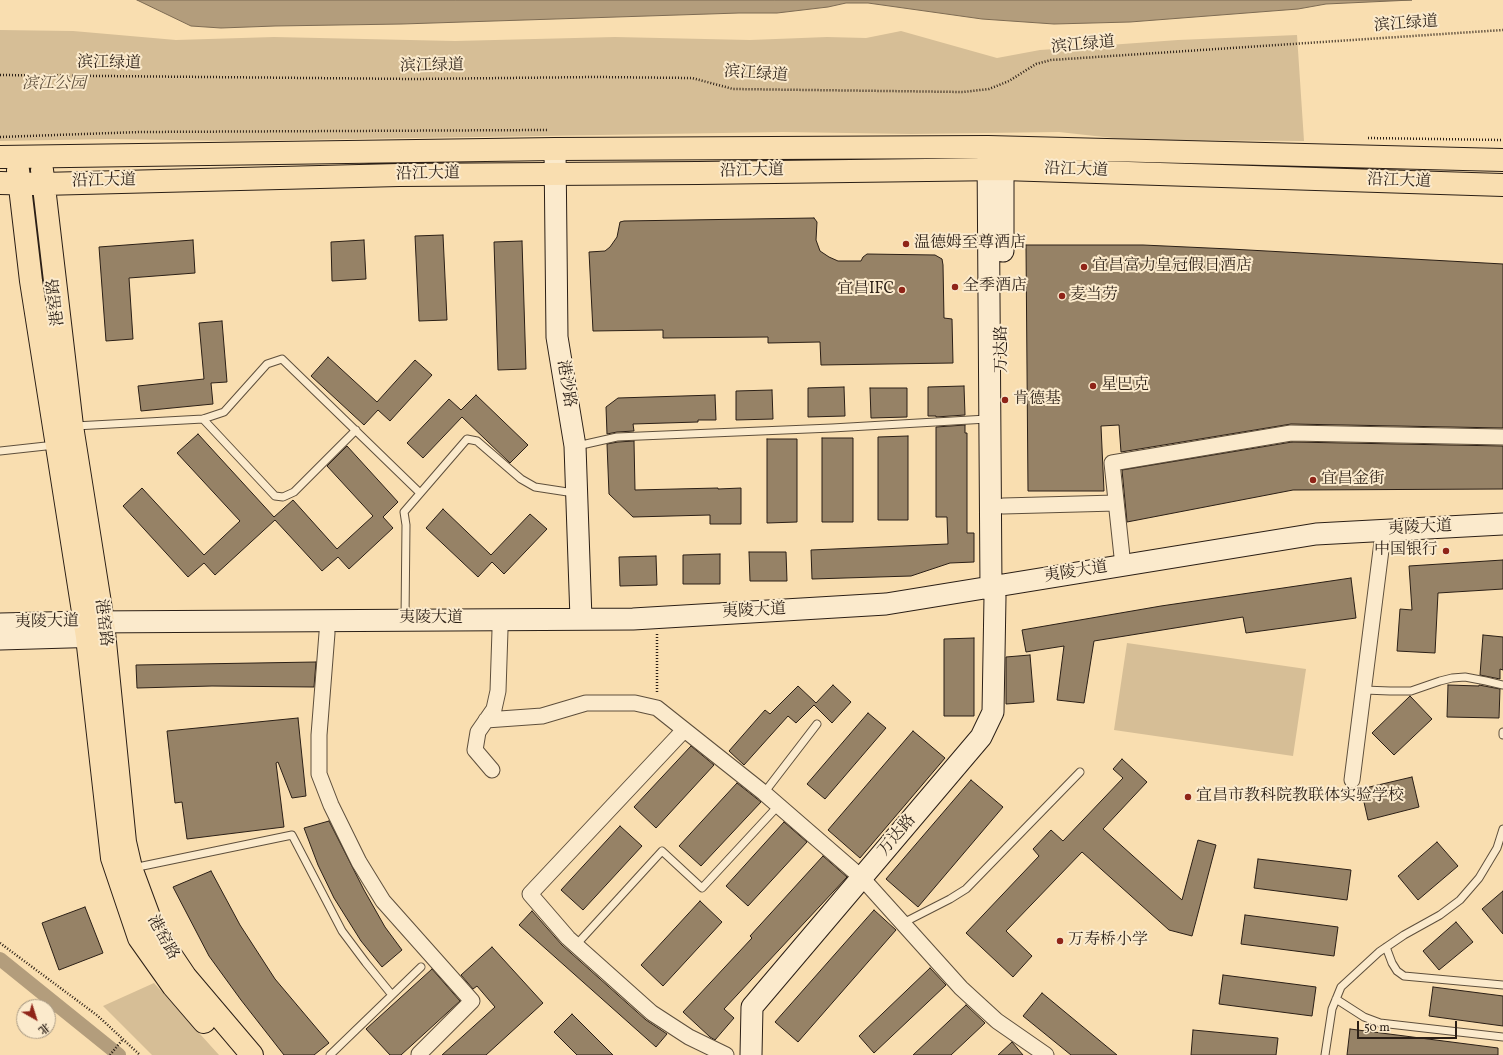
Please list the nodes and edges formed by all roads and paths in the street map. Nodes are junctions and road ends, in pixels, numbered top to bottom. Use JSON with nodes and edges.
{"nodes":[{"id":1,"x":1503,"y":30,"type":"edge"},
{"id":2,"x":0,"y":75,"type":"edge"},
{"id":3,"x":995,"y":147,"type":"junction"},
{"id":4,"x":555,"y":149,"type":"junction"},
{"id":5,"x":41,"y":156,"type":"junction"},
{"id":6,"x":8,"y":157,"type":"edge"},
{"id":7,"x":1503,"y":160,"type":"edge"},
{"id":8,"x":995,"y":169,"type":"junction"},
{"id":9,"x":555,"y":173,"type":"junction"},
{"id":10,"x":10,"y":183,"type":"edge"},
{"id":11,"x":42,"y":184,"type":"junction"},
{"id":12,"x":1503,"y":185,"type":"edge"},
{"id":13,"x":203,"y":419,"type":"junction"},
{"id":14,"x":990,"y":419,"type":"junction"},
{"id":15,"x":72,"y":426,"type":"junction"},
{"id":16,"x":356,"y":430,"type":"junction"},
{"id":17,"x":1503,"y":437,"type":"edge"},
{"id":18,"x":57,"y":445,"type":"junction"},
{"id":19,"x":575,"y":446,"type":"junction"},
{"id":20,"x":0,"y":451,"type":"edge"},
{"id":21,"x":420,"y":493,"type":"junction"},
{"id":22,"x":577,"y":493,"type":"junction"},
{"id":23,"x":1116,"y":503,"type":"junction"},
{"id":24,"x":1003,"y":506,"type":"junction"},
{"id":25,"x":1503,"y":524,"type":"edge"},
{"id":26,"x":1503,"y":534,"type":"edge"},
{"id":27,"x":1382,"y":542,"type":"junction"},
{"id":28,"x":1123,"y":566,"type":"junction"},
{"id":29,"x":996,"y":590,"type":"junction"},
{"id":30,"x":581,"y":619,"type":"junction"},
{"id":31,"x":405,"y":620,"type":"junction"},
{"id":32,"x":0,"y":624,"type":"edge"},
{"id":33,"x":657,"y":627,"type":"junction"},
{"id":34,"x":95,"y":629,"type":"junction"},
{"id":35,"x":500,"y":630,"type":"junction"},
{"id":36,"x":327,"y":633,"type":"junction"},
{"id":37,"x":0,"y":639,"type":"edge"},
{"id":38,"x":1503,"y":685,"type":"edge"},
{"id":39,"x":1364,"y":690,"type":"junction"},
{"id":40,"x":658,"y":708,"type":"junction"},
{"id":41,"x":486,"y":720,"type":"junction"},
{"id":42,"x":817,"y":724,"type":"dead end"},
{"id":43,"x":684,"y":730,"type":"junction"},
{"id":44,"x":1503,"y":732,"type":"edge"},
{"id":45,"x":1503,"y":735,"type":"edge"},
{"id":46,"x":492,"y":770,"type":"dead end"},
{"id":47,"x":1080,"y":772,"type":"dead end"},
{"id":48,"x":1352,"y":780,"type":"dead end"},
{"id":49,"x":764,"y":793,"type":"junction"},
{"id":50,"x":778,"y":806,"type":"junction"},
{"id":51,"x":1503,"y":829,"type":"edge"},
{"id":52,"x":131,"y":868,"type":"junction"},
{"id":53,"x":862,"y":878,"type":"junction"},
{"id":54,"x":902,"y":924,"type":"junction"},
{"id":55,"x":0,"y":943,"type":"edge"},
{"id":56,"x":576,"y":945,"type":"junction"},
{"id":57,"x":1386,"y":947,"type":"junction"},
{"id":58,"x":420,"y":967,"type":"dead end"},
{"id":59,"x":1503,"y":985,"type":"edge"},
{"id":60,"x":392,"y":995,"type":"junction"},
{"id":61,"x":1336,"y":999,"type":"junction"},
{"id":62,"x":1503,"y":1037,"type":"edge"},
{"id":63,"x":123,"y":1040,"type":"junction"},
{"id":64,"x":110,"y":1055,"type":"edge"},
{"id":65,"x":140,"y":1055,"type":"edge"},
{"id":66,"x":232,"y":1055,"type":"edge"},
{"id":67,"x":252,"y":1055,"type":"edge"},
{"id":68,"x":330,"y":1055,"type":"edge"},
{"id":69,"x":420,"y":1055,"type":"edge"},
{"id":70,"x":726,"y":1055,"type":"edge"},
{"id":71,"x":751,"y":1055,"type":"edge"},
{"id":72,"x":1046,"y":1055,"type":"edge"},
{"id":73,"x":1325,"y":1055,"type":"edge"}],
"edges":[{"from":1,"to":2,"type":"path","name":"滨江绿道"},
{"from":3,"to":4,"type":"main road","name":"沿江大道"},
{"from":3,"to":7,"type":"main road","name":"沿江大道"},
{"from":3,"to":8,"type":"main road","name":"万达路"},
{"from":4,"to":5,"type":"main road","name":"沿江大道"},
{"from":4,"to":9,"type":"main road","name":"港沙路"},
{"from":5,"to":6,"type":"main road","name":"沿江大道"},
{"from":5,"to":11,"type":"main road","name":"港窑路"},
{"from":6,"to":10,"type":"main road","name":"港窑路"},
{"from":8,"to":9,"type":"main road","name":"沿江大道"},
{"from":8,"to":12,"type":"main road","name":"沿江大道"},
{"from":8,"to":14,"type":"main road","name":"万达路"},
{"from":8,"to":24,"type":"main road","name":"万达路"},
{"from":9,"to":11,"type":"main road","name":"沿江大道"},
{"from":9,"to":19,"type":"main road","name":"港沙路"},
{"from":10,"to":11,"type":"main road","name":"沿江大道"},
{"from":10,"to":18,"type":"main road","name":"港窑路"},
{"from":11,"to":15,"type":"main road","name":"港窑路"},
{"from":13,"to":15,"type":"lane"},
{"from":13,"to":16,"type":"lane"},
{"from":13,"to":16,"type":"lane"},
{"from":14,"to":19,"type":"lane"},
{"from":14,"to":29,"type":"main road","name":"万达路"},
{"from":15,"to":34,"type":"main road","name":"港窑路"},
{"from":16,"to":21,"type":"lane"},
{"from":17,"to":23,"type":"street"},
{"from":18,"to":20,"type":"lane"},
{"from":18,"to":34,"type":"main road","name":"港窑路"},
{"from":19,"to":22,"type":"main road","name":"港沙路"},
{"from":21,"to":22,"type":"lane"},
{"from":21,"to":31,"type":"lane"},
{"from":22,"to":30,"type":"main road","name":"港沙路"},
{"from":23,"to":24,"type":"street"},
{"from":23,"to":28,"type":"street"},
{"from":24,"to":29,"type":"main road","name":"万达路"},
{"from":25,"to":28,"type":"main road","name":"夷陵大道"},
{"from":26,"to":27,"type":"main road","name":"夷陵大道"},
{"from":27,"to":29,"type":"main road","name":"夷陵大道"},
{"from":27,"to":39,"type":"street"},
{"from":28,"to":29,"type":"main road","name":"夷陵大道"},
{"from":29,"to":30,"type":"main road","name":"夷陵大道"},
{"from":29,"to":33,"type":"main road","name":"夷陵大道"},
{"from":29,"to":53,"type":"main road","name":"万达路"},
{"from":30,"to":31,"type":"main road","name":"夷陵大道"},
{"from":31,"to":34,"type":"main road","name":"夷陵大道"},
{"from":32,"to":34,"type":"main road","name":"夷陵大道"},
{"from":33,"to":35,"type":"main road","name":"夷陵大道"},
{"from":33,"to":40,"type":"path"},
{"from":34,"to":36,"type":"main road","name":"夷陵大道"},
{"from":34,"to":37,"type":"main road","name":"夷陵大道"},
{"from":34,"to":52,"type":"main road","name":"港窑路"},
{"from":34,"to":66,"type":"main road","name":"港窑路"},
{"from":35,"to":36,"type":"main road","name":"夷陵大道"},
{"from":35,"to":41,"type":"street"},
{"from":36,"to":69,"type":"street"},
{"from":38,"to":39,"type":"lane"},
{"from":39,"to":48,"type":"street"},
{"from":40,"to":41,"type":"street"},
{"from":40,"to":43,"type":"street"},
{"from":41,"to":46,"type":"street"},
{"from":42,"to":49,"type":"lane"},
{"from":43,"to":49,"type":"street"},
{"from":43,"to":56,"type":"street"},
{"from":44,"to":45,"type":"lane"},
{"from":47,"to":54,"type":"lane"},
{"from":49,"to":50,"type":"street"},
{"from":50,"to":53,"type":"street"},
{"from":50,"to":56,"type":"lane"},
{"from":51,"to":57,"type":"lane"},
{"from":52,"to":60,"type":"lane"},
{"from":52,"to":67,"type":"main road","name":"港窑路"},
{"from":53,"to":54,"type":"street"},
{"from":53,"to":71,"type":"main road","name":"万达路"},
{"from":54,"to":72,"type":"street"},
{"from":55,"to":63,"type":"path"},
{"from":56,"to":70,"type":"street"},
{"from":57,"to":59,"type":"lane"},
{"from":57,"to":61,"type":"lane"},
{"from":58,"to":60,"type":"lane"},
{"from":60,"to":68,"type":"lane"},
{"from":61,"to":62,"type":"lane"},
{"from":61,"to":73,"type":"lane"},
{"from":63,"to":64,"type":"path"},
{"from":63,"to":65,"type":"path"}]}
